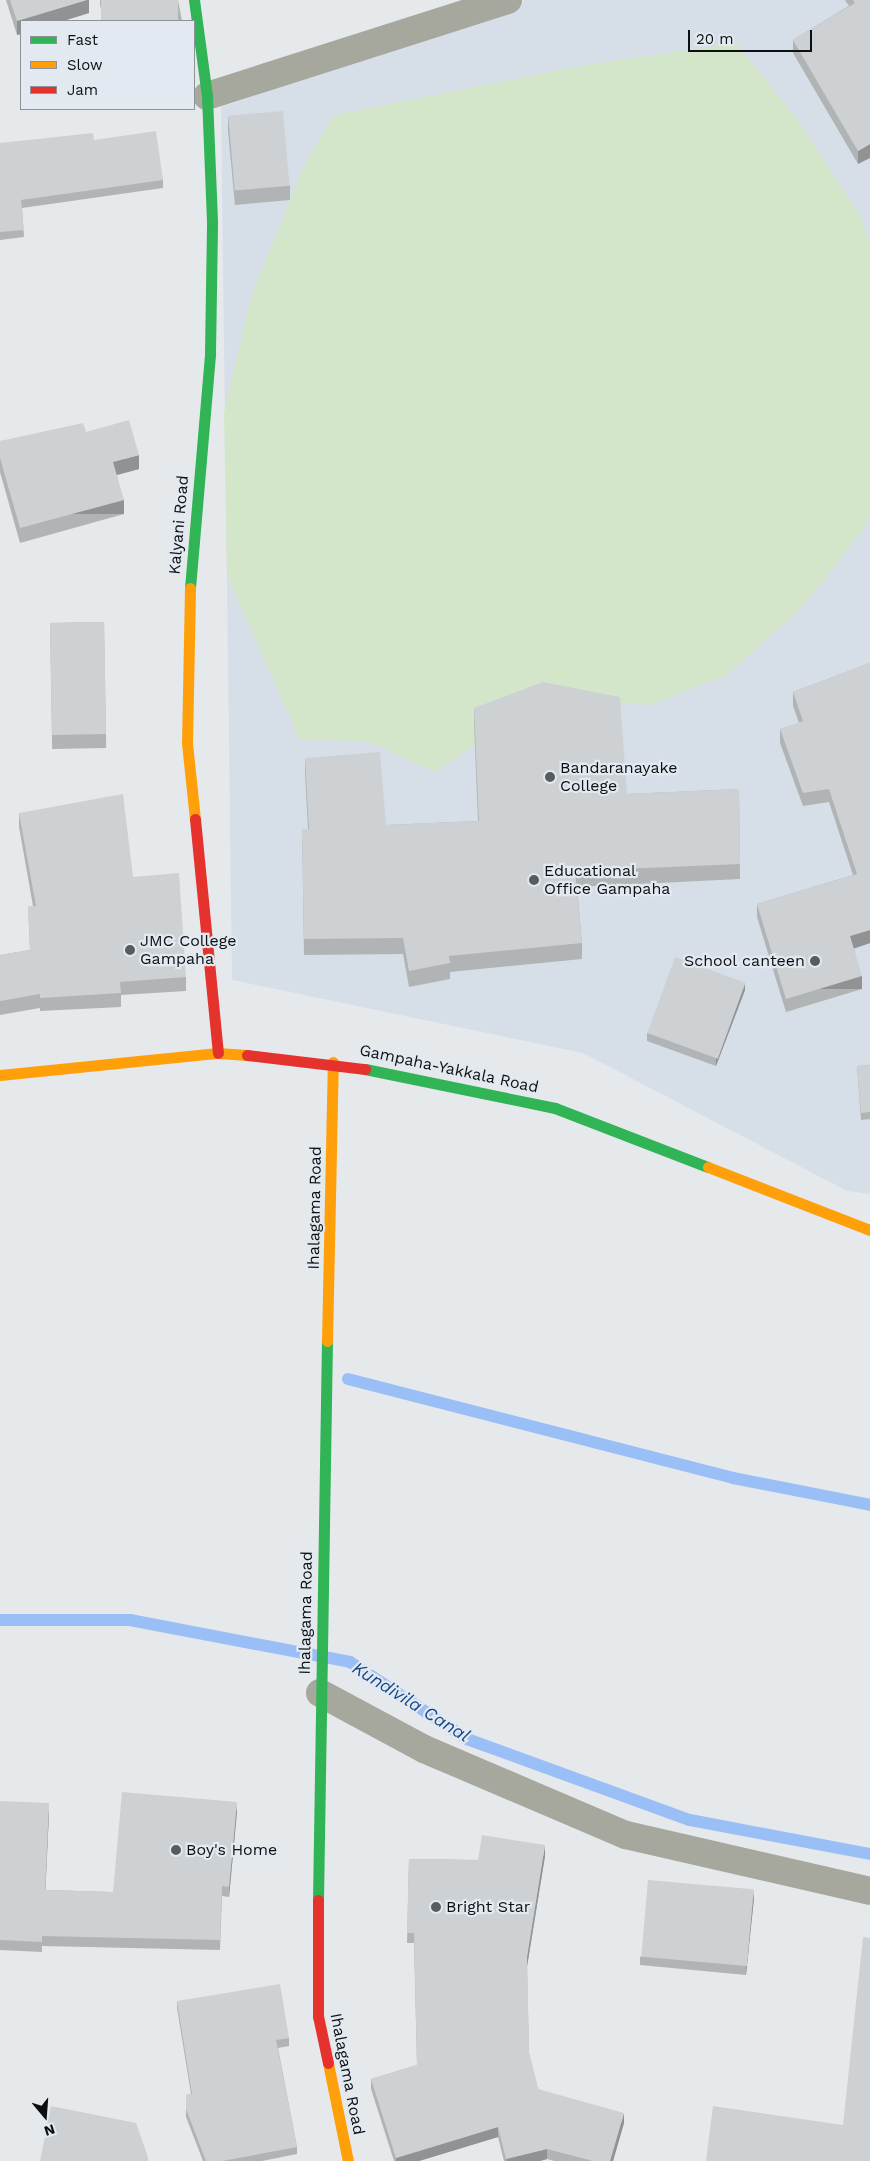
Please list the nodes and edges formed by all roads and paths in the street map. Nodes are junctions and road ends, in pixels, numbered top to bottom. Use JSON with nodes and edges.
{"nodes":[{"id":1,"x":194,"y":0,"type":"edge"},
{"id":2,"x":508,"y":0,"type":"edge"},
{"id":3,"x":206,"y":96,"type":"junction"},
{"id":4,"x":218,"y":1053,"type":"junction"},
{"id":5,"x":334,"y":1062,"type":"junction"},
{"id":6,"x":0,"y":1075,"type":"edge"},
{"id":7,"x":870,"y":1230,"type":"edge"},
{"id":8,"x":320,"y":1693,"type":"junction"},
{"id":9,"x":870,"y":1891,"type":"edge"},
{"id":10,"x":348,"y":2161,"type":"edge"}],
"edges":[{"from":1,"to":3,"type":"main road","name":"Kalyani Road"},
{"from":2,"to":3,"type":"street"},
{"from":3,"to":4,"type":"main road","name":"Kalyani Road"},
{"from":4,"to":5,"type":"main road","name":"Gampaha-Yakkala Road"},
{"from":4,"to":6,"type":"main road","name":"Gampaha-Yakkala Road"},
{"from":5,"to":7,"type":"main road","name":"Gampaha-Yakkala Road"},
{"from":5,"to":8,"type":"main road","name":"Ihalagama Road"},
{"from":8,"to":9,"type":"street"},
{"from":8,"to":10,"type":"main road","name":"Ihalagama Road"}]}
